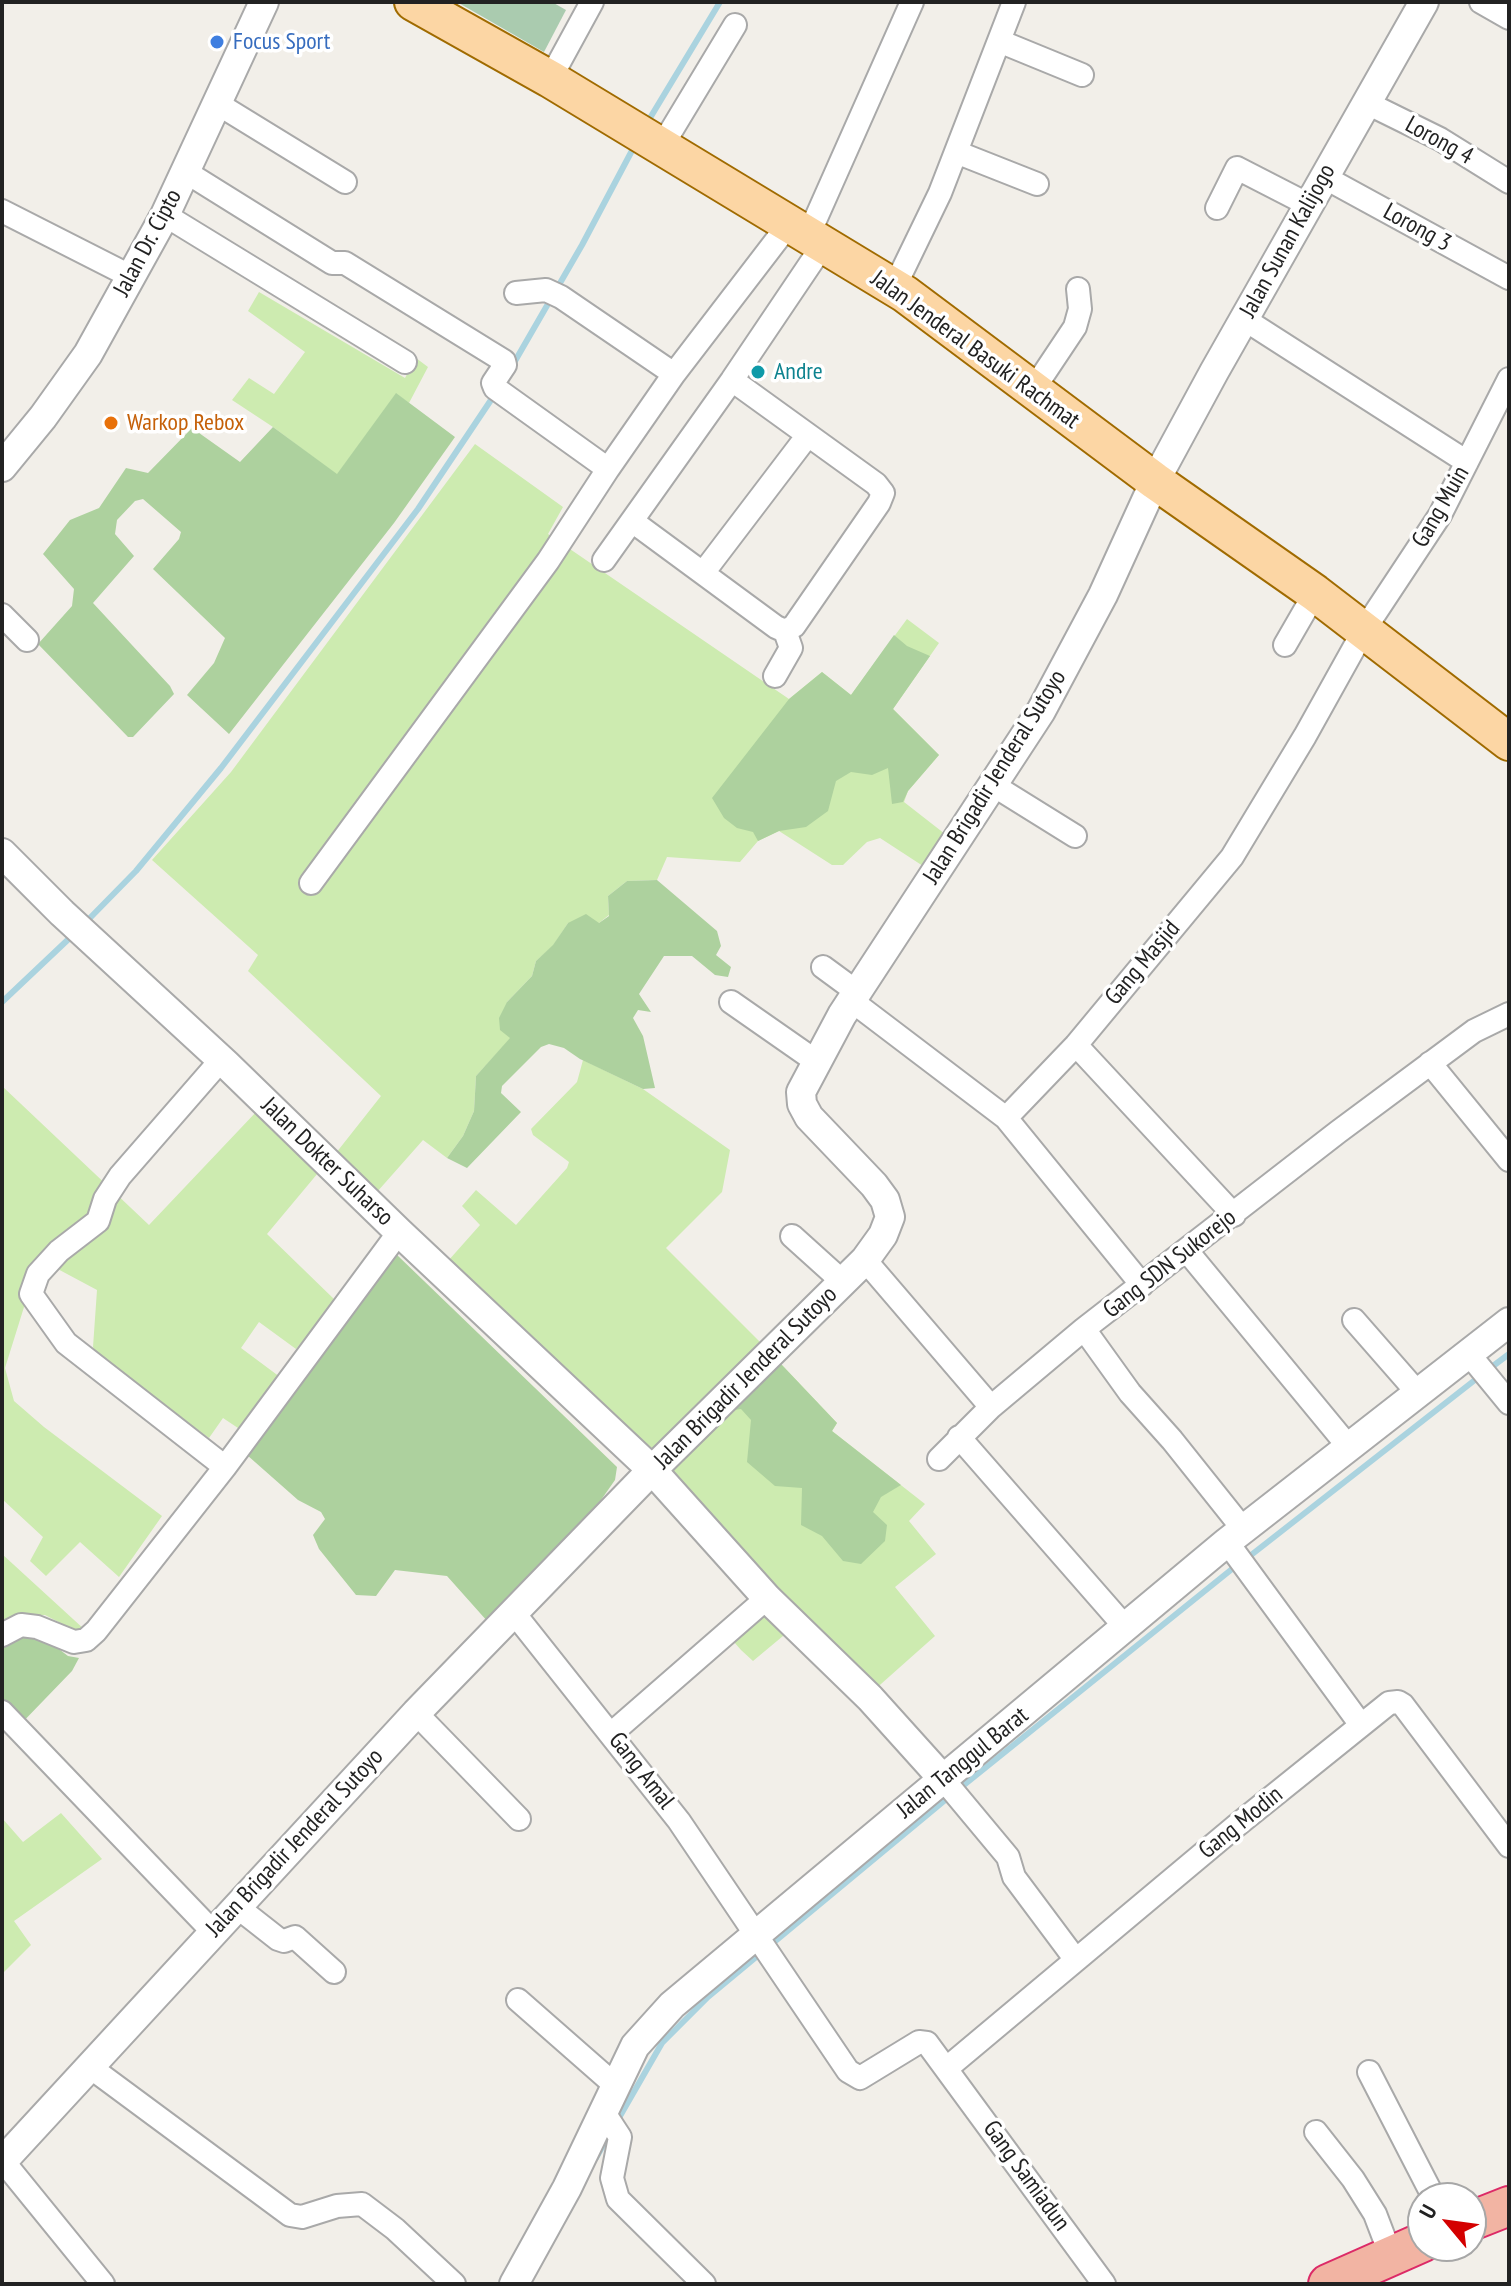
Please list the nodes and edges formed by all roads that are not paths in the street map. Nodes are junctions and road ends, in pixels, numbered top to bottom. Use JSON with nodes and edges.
{"nodes":[{"id":1,"x":264,"y":2,"type":"edge"},
{"id":2,"x":413,"y":2,"type":"edge"},
{"id":3,"x":592,"y":2,"type":"edge"},
{"id":4,"x":912,"y":2,"type":"edge"},
{"id":5,"x":1014,"y":2,"type":"edge"},
{"id":6,"x":1424,"y":2,"type":"edge"},
{"id":7,"x":1481,"y":2,"type":"edge"},
{"id":8,"x":1509,"y":18,"type":"edge"},
{"id":9,"x":735,"y":25,"type":"dead end"},
{"id":10,"x":999,"y":41,"type":"junction"},
{"id":11,"x":1082,"y":75,"type":"dead end"},
{"id":12,"x":550,"y":79,"type":"junction"},
{"id":13,"x":1367,"y":103,"type":"junction"},
{"id":14,"x":218,"y":104,"type":"junction"},
{"id":15,"x":651,"y":140,"type":"junction"},
{"id":16,"x":956,"y":152,"type":"junction"},
{"id":17,"x":186,"y":172,"type":"junction"},
{"id":18,"x":1324,"y":177,"type":"junction"},
{"id":19,"x":345,"y":182,"type":"dead end"},
{"id":20,"x":1509,"y":182,"type":"edge"},
{"id":21,"x":1037,"y":184,"type":"dead end"},
{"id":22,"x":1309,"y":205,"type":"junction"},
{"id":23,"x":1217,"y":208,"type":"dead end"},
{"id":24,"x":2,"y":211,"type":"edge"},
{"id":25,"x":165,"y":215,"type":"junction"},
{"id":26,"x":807,"y":235,"type":"junction"},
{"id":27,"x":130,"y":276,"type":"junction"},
{"id":28,"x":1509,"y":278,"type":"edge"},
{"id":29,"x":894,"y":288,"type":"junction"},
{"id":30,"x":1078,"y":289,"type":"dead end"},
{"id":31,"x":516,"y":293,"type":"dead end"},
{"id":32,"x":1244,"y":319,"type":"junction"},
{"id":33,"x":405,"y":362,"type":"dead end"},
{"id":34,"x":674,"y":374,"type":"junction"},
{"id":35,"x":1509,"y":379,"type":"edge"},
{"id":36,"x":732,"y":380,"type":"junction"},
{"id":37,"x":1033,"y":390,"type":"junction"},
{"id":38,"x":808,"y":435,"type":"junction"},
{"id":39,"x":1467,"y":462,"type":"junction"},
{"id":40,"x":2,"y":467,"type":"edge"},
{"id":41,"x":608,"y":469,"type":"junction"},
{"id":42,"x":1155,"y":481,"type":"junction"},
{"id":43,"x":632,"y":521,"type":"junction"},
{"id":44,"x":604,"y":560,"type":"dead end"},
{"id":45,"x":703,"y":573,"type":"junction"},
{"id":46,"x":1315,"y":593,"type":"junction"},
{"id":47,"x":2,"y":615,"type":"edge"},
{"id":48,"x":1364,"y":630,"type":"junction"},
{"id":49,"x":785,"y":631,"type":"junction"},
{"id":50,"x":27,"y":640,"type":"dead end"},
{"id":51,"x":1285,"y":645,"type":"dead end"},
{"id":52,"x":775,"y":676,"type":"dead end"},
{"id":53,"x":1509,"y":742,"type":"edge"},
{"id":54,"x":993,"y":785,"type":"junction"},
{"id":55,"x":1075,"y":836,"type":"dead end"},
{"id":56,"x":2,"y":853,"type":"edge"},
{"id":57,"x":311,"y":883,"type":"dead end"},
{"id":58,"x":823,"y":967,"type":"dead end"},
{"id":59,"x":854,"y":996,"type":"junction"},
{"id":60,"x":731,"y":1002,"type":"dead end"},
{"id":61,"x":1509,"y":1014,"type":"edge"},
{"id":62,"x":1076,"y":1045,"type":"junction"},
{"id":63,"x":221,"y":1060,"type":"junction"},
{"id":64,"x":817,"y":1062,"type":"junction"},
{"id":65,"x":1430,"y":1063,"type":"junction"},
{"id":66,"x":1006,"y":1118,"type":"junction"},
{"id":67,"x":1509,"y":1160,"type":"edge"},
{"id":68,"x":1234,"y":1215,"type":"junction"},
{"id":69,"x":399,"y":1232,"type":"junction"},
{"id":70,"x":792,"y":1236,"type":"dead end"},
{"id":71,"x":1187,"y":1251,"type":"junction"},
{"id":72,"x":865,"y":1260,"type":"junction"},
{"id":73,"x":843,"y":1282,"type":"junction"},
{"id":74,"x":1142,"y":1285,"type":"junction"},
{"id":75,"x":1354,"y":1320,"type":"dead end"},
{"id":76,"x":1509,"y":1322,"type":"edge"},
{"id":77,"x":1084,"y":1329,"type":"junction"},
{"id":78,"x":1476,"y":1363,"type":"junction"},
{"id":79,"x":1417,"y":1392,"type":"junction"},
{"id":80,"x":1505,"y":1398,"type":"edge"},
{"id":81,"x":991,"y":1407,"type":"junction"},
{"id":82,"x":959,"y":1437,"type":"junction"},
{"id":83,"x":1348,"y":1446,"type":"junction"},
{"id":84,"x":939,"y":1459,"type":"dead end"},
{"id":85,"x":225,"y":1467,"type":"junction"},
{"id":86,"x":652,"y":1470,"type":"junction"},
{"id":87,"x":1235,"y":1542,"type":"junction"},
{"id":88,"x":767,"y":1598,"type":"junction"},
{"id":89,"x":514,"y":1613,"type":"junction"},
{"id":90,"x":1126,"y":1628,"type":"junction"},
{"id":91,"x":2,"y":1635,"type":"edge"},
{"id":92,"x":2,"y":1712,"type":"edge"},
{"id":93,"x":416,"y":1713,"type":"junction"},
{"id":94,"x":1361,"y":1725,"type":"junction"},
{"id":95,"x":612,"y":1733,"type":"junction"},
{"id":96,"x":943,"y":1779,"type":"junction"},
{"id":97,"x":519,"y":1819,"type":"dead end"},
{"id":98,"x":1509,"y":1846,"type":"edge"},
{"id":99,"x":236,"y":1906,"type":"junction"},
{"id":100,"x":213,"y":1932,"type":"junction"},
{"id":101,"x":762,"y":1942,"type":"junction"},
{"id":102,"x":1076,"y":1960,"type":"junction"},
{"id":103,"x":334,"y":1972,"type":"dead end"},
{"id":104,"x":518,"y":2000,"type":"dead end"},
{"id":105,"x":90,"y":2067,"type":"junction"},
{"id":106,"x":947,"y":2068,"type":"junction"},
{"id":107,"x":1369,"y":2072,"type":"dead end"},
{"id":108,"x":616,"y":2086,"type":"junction"},
{"id":109,"x":611,"y":2123,"type":"junction"},
{"id":110,"x":1316,"y":2132,"type":"dead end"},
{"id":111,"x":2,"y":2161,"type":"edge"},
{"id":112,"x":1426,"y":2182,"type":"edge"},
{"id":113,"x":1509,"y":2206,"type":"edge"},
{"id":114,"x":1487,"y":2215,"type":"edge"},
{"id":115,"x":1407,"y":2249,"type":"edge"},
{"id":116,"x":103,"y":2284,"type":"edge"},
{"id":117,"x":454,"y":2284,"type":"edge"},
{"id":118,"x":514,"y":2284,"type":"edge"},
{"id":119,"x":704,"y":2284,"type":"edge"},
{"id":120,"x":1104,"y":2284,"type":"edge"},
{"id":121,"x":1328,"y":2284,"type":"edge"}],
"edges":[{"from":1,"to":14,"type":"street","name":"Jalan Dr. Cipto"},
{"from":2,"to":12,"type":"main road","name":"Jalan Jenderal Basuki Rachmat"},
{"from":3,"to":12,"type":"street"},
{"from":4,"to":26,"type":"street"},
{"from":5,"to":10,"type":"street"},
{"from":6,"to":13,"type":"street","name":"Jalan Sunan Kalijogo"},
{"from":7,"to":8,"type":"street"},
{"from":9,"to":15,"type":"street"},
{"from":10,"to":11,"type":"street"},
{"from":10,"to":16,"type":"street"},
{"from":12,"to":15,"type":"main road","name":"Jalan Jenderal Basuki Rachmat"},
{"from":13,"to":18,"type":"street","name":"Jalan Sunan Kalijogo"},
{"from":13,"to":20,"type":"street","name":"Lorong 4"},
{"from":14,"to":17,"type":"street","name":"Jalan Dr. Cipto"},
{"from":14,"to":19,"type":"street"},
{"from":15,"to":26,"type":"main road","name":"Jalan Jenderal Basuki Rachmat"},
{"from":16,"to":21,"type":"street"},
{"from":16,"to":29,"type":"street"},
{"from":17,"to":25,"type":"street","name":"Jalan Dr. Cipto"},
{"from":17,"to":41,"type":"street"},
{"from":18,"to":22,"type":"street","name":"Jalan Sunan Kalijogo"},
{"from":18,"to":28,"type":"street","name":"Lorong 3"},
{"from":22,"to":23,"type":"street"},
{"from":22,"to":32,"type":"street","name":"Jalan Sunan Kalijogo"},
{"from":24,"to":27,"type":"street"},
{"from":25,"to":27,"type":"street","name":"Jalan Dr. Cipto"},
{"from":25,"to":33,"type":"street"},
{"from":26,"to":29,"type":"main road","name":"Jalan Jenderal Basuki Rachmat"},
{"from":26,"to":34,"type":"street"},
{"from":26,"to":36,"type":"street"},
{"from":27,"to":40,"type":"street","name":"Jalan Dr. Cipto"},
{"from":29,"to":37,"type":"main road","name":"Jalan Jenderal Basuki Rachmat"},
{"from":30,"to":37,"type":"street"},
{"from":31,"to":34,"type":"street"},
{"from":32,"to":39,"type":"street"},
{"from":32,"to":42,"type":"street","name":"Jalan Sunan Kalijogo"},
{"from":34,"to":41,"type":"street"},
{"from":35,"to":39,"type":"street","name":"Gang Muin"},
{"from":36,"to":38,"type":"street"},
{"from":36,"to":43,"type":"street"},
{"from":37,"to":42,"type":"main road","name":"Jalan Jenderal Basuki Rachmat"},
{"from":38,"to":45,"type":"street"},
{"from":38,"to":49,"type":"street"},
{"from":39,"to":48,"type":"street","name":"Gang Muin"},
{"from":41,"to":57,"type":"street"},
{"from":42,"to":46,"type":"main road","name":"Jalan Jenderal Basuki Rachmat"},
{"from":42,"to":54,"type":"street","name":"Jalan Brigadir Jenderal Sutoyo"},
{"from":43,"to":44,"type":"street"},
{"from":43,"to":45,"type":"street"},
{"from":45,"to":49,"type":"street"},
{"from":46,"to":48,"type":"main road","name":"Jalan Jenderal Basuki Rachmat"},
{"from":46,"to":51,"type":"street"},
{"from":47,"to":50,"type":"street"},
{"from":48,"to":53,"type":"main road","name":"Jalan Jenderal Basuki Rachmat"},
{"from":48,"to":62,"type":"street","name":"Gang Masjid"},
{"from":49,"to":52,"type":"street"},
{"from":54,"to":55,"type":"street"},
{"from":54,"to":59,"type":"street","name":"Jalan Brigadir Jenderal Sutoyo"},
{"from":56,"to":63,"type":"street","name":"Jalan Dokter Suharso"},
{"from":58,"to":59,"type":"street"},
{"from":59,"to":64,"type":"street","name":"Jalan Brigadir Jenderal Sutoyo"},
{"from":59,"to":66,"type":"street"},
{"from":60,"to":64,"type":"street"},
{"from":61,"to":65,"type":"street","name":"Gang SDN Sukorejo"},
{"from":62,"to":66,"type":"street","name":"Gang Masjid"},
{"from":62,"to":68,"type":"street"},
{"from":63,"to":69,"type":"street","name":"Jalan Dokter Suharso"},
{"from":63,"to":85,"type":"street"},
{"from":64,"to":72,"type":"street","name":"Jalan Brigadir Jenderal Sutoyo"},
{"from":65,"to":67,"type":"street"},
{"from":65,"to":68,"type":"street","name":"Gang SDN Sukorejo"},
{"from":66,"to":74,"type":"street"},
{"from":68,"to":71,"type":"street","name":"Gang SDN Sukorejo"},
{"from":69,"to":85,"type":"street"},
{"from":69,"to":86,"type":"street","name":"Jalan Dokter Suharso"},
{"from":70,"to":73,"type":"street"},
{"from":71,"to":74,"type":"street","name":"Gang SDN Sukorejo"},
{"from":71,"to":83,"type":"street"},
{"from":72,"to":73,"type":"street","name":"Jalan Brigadir Jenderal Sutoyo"},
{"from":72,"to":81,"type":"street"},
{"from":73,"to":86,"type":"street","name":"Jalan Brigadir Jenderal Sutoyo"},
{"from":74,"to":77,"type":"street","name":"Gang SDN Sukorejo"},
{"from":75,"to":79,"type":"street"},
{"from":76,"to":78,"type":"street","name":"Jalan Tanggul Barat"},
{"from":77,"to":81,"type":"street","name":"Gang SDN Sukorejo"},
{"from":77,"to":87,"type":"street"},
{"from":78,"to":79,"type":"street","name":"Jalan Tanggul Barat"},
{"from":78,"to":80,"type":"street"},
{"from":79,"to":83,"type":"street","name":"Jalan Tanggul Barat"},
{"from":81,"to":82,"type":"street","name":"Gang SDN Sukorejo"},
{"from":82,"to":84,"type":"street","name":"Gang SDN Sukorejo"},
{"from":82,"to":90,"type":"street"},
{"from":83,"to":87,"type":"street","name":"Jalan Tanggul Barat"},
{"from":85,"to":91,"type":"street"},
{"from":86,"to":88,"type":"street","name":"Jalan Dokter Suharso"},
{"from":86,"to":89,"type":"street","name":"Jalan Brigadir Jenderal Sutoyo"},
{"from":87,"to":90,"type":"street","name":"Jalan Tanggul Barat"},
{"from":87,"to":94,"type":"street"},
{"from":88,"to":95,"type":"street"},
{"from":88,"to":96,"type":"street","name":"Jalan Dokter Suharso"},
{"from":89,"to":93,"type":"street","name":"Jalan Brigadir Jenderal Sutoyo"},
{"from":89,"to":95,"type":"street","name":"Gang Amal"},
{"from":90,"to":96,"type":"street","name":"Jalan Tanggul Barat"},
{"from":92,"to":100,"type":"street"},
{"from":93,"to":97,"type":"street"},
{"from":93,"to":99,"type":"street","name":"Jalan Brigadir Jenderal Sutoyo"},
{"from":94,"to":98,"type":"street","name":"Gang Modin"},
{"from":94,"to":102,"type":"street","name":"Gang Modin"},
{"from":95,"to":101,"type":"street","name":"Gang Amal"},
{"from":96,"to":101,"type":"street","name":"Jalan Tanggul Barat"},
{"from":96,"to":102,"type":"street"},
{"from":99,"to":100,"type":"street","name":"Jalan Brigadir Jenderal Sutoyo"},
{"from":99,"to":103,"type":"street"},
{"from":100,"to":105,"type":"street","name":"Jalan Brigadir Jenderal Sutoyo"},
{"from":101,"to":106,"type":"street","name":"Gang Amal"},
{"from":101,"to":108,"type":"street","name":"Jalan Tanggul Barat"},
{"from":102,"to":106,"type":"street","name":"Gang Modin"},
{"from":104,"to":108,"type":"street"},
{"from":105,"to":111,"type":"street","name":"Jalan Brigadir Jenderal Sutoyo"},
{"from":105,"to":117,"type":"street"},
{"from":106,"to":120,"type":"street","name":"Gang Samiadun"},
{"from":107,"to":112,"type":"street"},
{"from":108,"to":109,"type":"street","name":"Jalan Tanggul Barat"},
{"from":109,"to":118,"type":"street","name":"Jalan Tanggul Barat"},
{"from":109,"to":119,"type":"street"},
{"from":110,"to":115,"type":"street"},
{"from":111,"to":116,"type":"street"},
{"from":113,"to":114,"type":"highway"},
{"from":115,"to":121,"type":"highway"}]}
